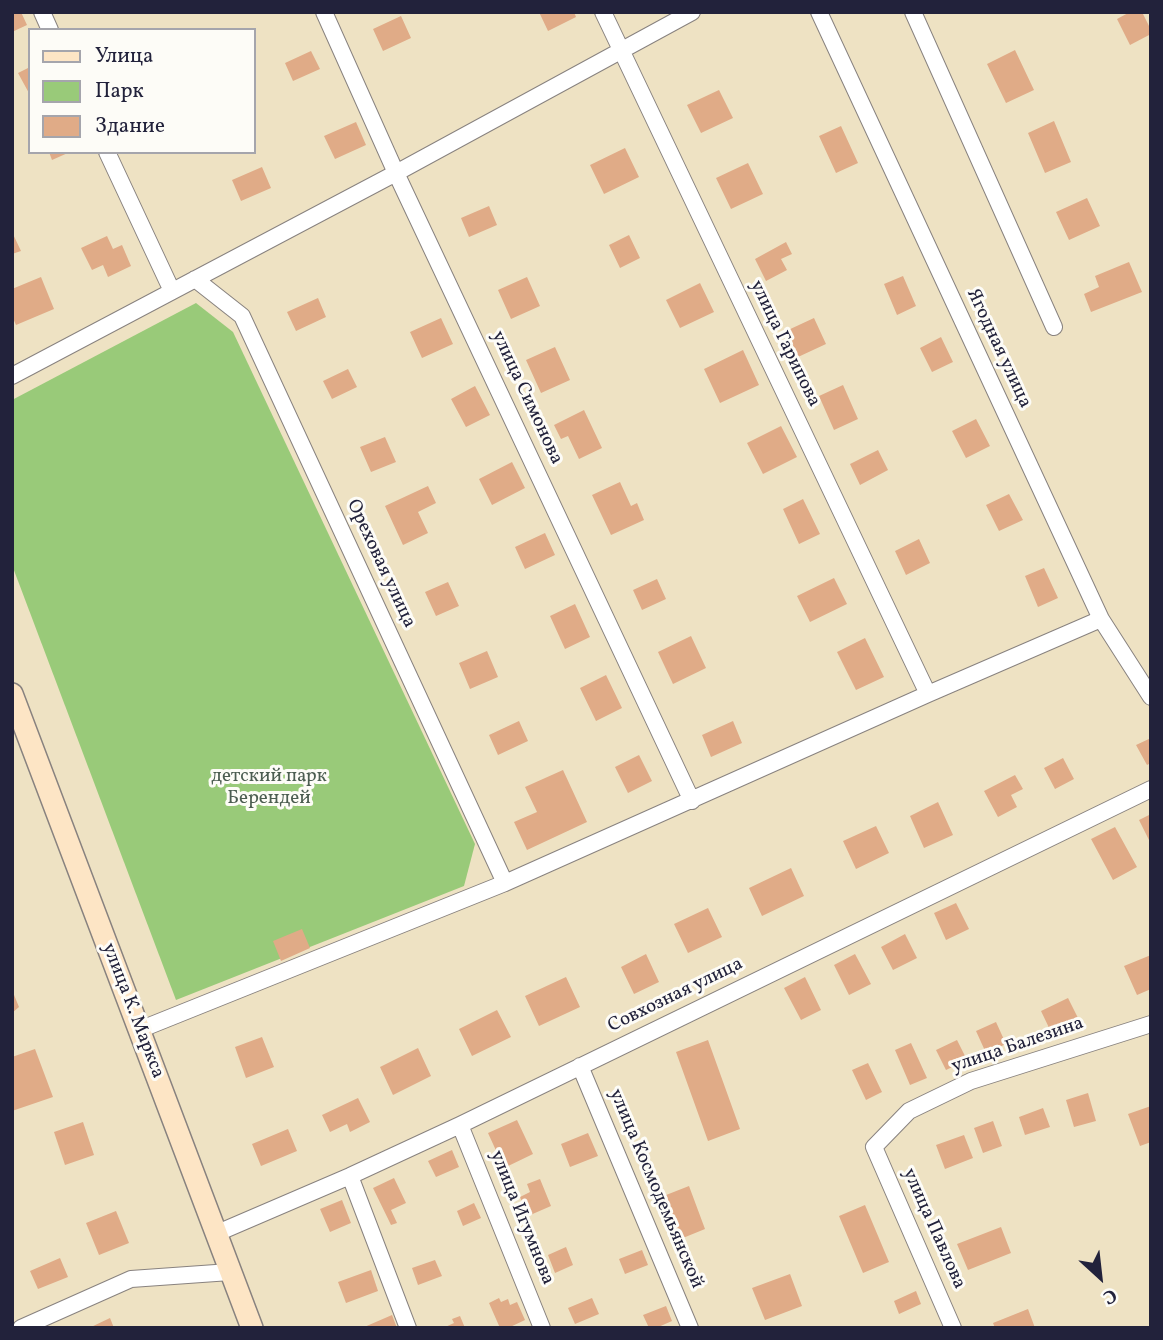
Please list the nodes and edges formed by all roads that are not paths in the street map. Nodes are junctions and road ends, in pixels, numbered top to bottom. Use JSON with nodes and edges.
{"nodes":[{"id":1,"x":42,"y":12,"type":"edge"},
{"id":2,"x":324,"y":12,"type":"edge"},
{"id":3,"x":603,"y":12,"type":"edge"},
{"id":4,"x":692,"y":12,"type":"edge"},
{"id":5,"x":819,"y":12,"type":"edge"},
{"id":6,"x":913,"y":12,"type":"edge"},
{"id":7,"x":49,"y":28,"type":"edge"},
{"id":8,"x":620,"y":50,"type":"junction"},
{"id":9,"x":108,"y":154,"type":"edge"},
{"id":10,"x":396,"y":173,"type":"junction"},
{"id":11,"x":195,"y":279,"type":"junction"},
{"id":12,"x":172,"y":291,"type":"junction"},
{"id":13,"x":1054,"y":327,"type":"dead end"},
{"id":14,"x":12,"y":376,"type":"edge"},
{"id":15,"x":1101,"y":620,"type":"junction"},
{"id":16,"x":928,"y":694,"type":"junction"},
{"id":17,"x":13,"y":696,"type":"edge"},
{"id":18,"x":1151,"y":697,"type":"edge"},
{"id":19,"x":1151,"y":789,"type":"edge"},
{"id":20,"x":692,"y":801,"type":"junction"},
{"id":21,"x":505,"y":883,"type":"junction"},
{"id":22,"x":1151,"y":1024,"type":"edge"},
{"id":23,"x":139,"y":1030,"type":"junction"},
{"id":24,"x":580,"y":1066,"type":"junction"},
{"id":25,"x":460,"y":1125,"type":"junction"},
{"id":26,"x":874,"y":1147,"type":"joint"},
{"id":27,"x":351,"y":1176,"type":"junction"},
{"id":28,"x":215,"y":1234,"type":"junction"},
{"id":29,"x":230,"y":1272,"type":"junction"},
{"id":30,"x":21,"y":1328,"type":"edge"},
{"id":31,"x":252,"y":1328,"type":"edge"},
{"id":32,"x":408,"y":1328,"type":"edge"},
{"id":33,"x":542,"y":1328,"type":"edge"},
{"id":34,"x":690,"y":1328,"type":"edge"},
{"id":35,"x":953,"y":1328,"type":"edge"}],
"edges":[{"from":1,"to":7,"type":"street"},
{"from":2,"to":10,"type":"street","name":"улица Симонова"},
{"from":3,"to":8,"type":"street","name":"улица Гарипова"},
{"from":4,"to":8,"type":"street"},
{"from":5,"to":15,"type":"street","name":"Ягодная улица"},
{"from":6,"to":13,"type":"street"},
{"from":8,"to":10,"type":"street"},
{"from":8,"to":16,"type":"street","name":"улица Гарипова"},
{"from":9,"to":12,"type":"street"},
{"from":10,"to":11,"type":"street"},
{"from":10,"to":20,"type":"street","name":"улица Симонова"},
{"from":11,"to":12,"type":"street"},
{"from":11,"to":21,"type":"street","name":"Ореховая улица"},
{"from":12,"to":14,"type":"street"},
{"from":15,"to":16,"type":"street"},
{"from":15,"to":18,"type":"street","name":"Ягодная улица"},
{"from":16,"to":20,"type":"street"},
{"from":17,"to":23,"type":"main road","name":"улица К. Маркса"},
{"from":19,"to":24,"type":"street","name":"Совхозная улица"},
{"from":20,"to":21,"type":"street"},
{"from":21,"to":23,"type":"street"},
{"from":22,"to":26,"type":"street","name":"улица Балезина"},
{"from":23,"to":28,"type":"main road","name":"улица К. Маркса"},
{"from":24,"to":25,"type":"street","name":"Совхозная улица"},
{"from":24,"to":34,"type":"street","name":"улица Космодемьянской"},
{"from":25,"to":27,"type":"street","name":"Совхозная улица"},
{"from":25,"to":33,"type":"street","name":"улица Игумнова"},
{"from":26,"to":35,"type":"street","name":"улица Павлова"},
{"from":27,"to":28,"type":"street","name":"Совхозная улица"},
{"from":27,"to":32,"type":"street"},
{"from":28,"to":29,"type":"main road","name":"улица К. Маркса"},
{"from":29,"to":30,"type":"street"},
{"from":29,"to":31,"type":"main road","name":"улица К. Маркса"}]}
